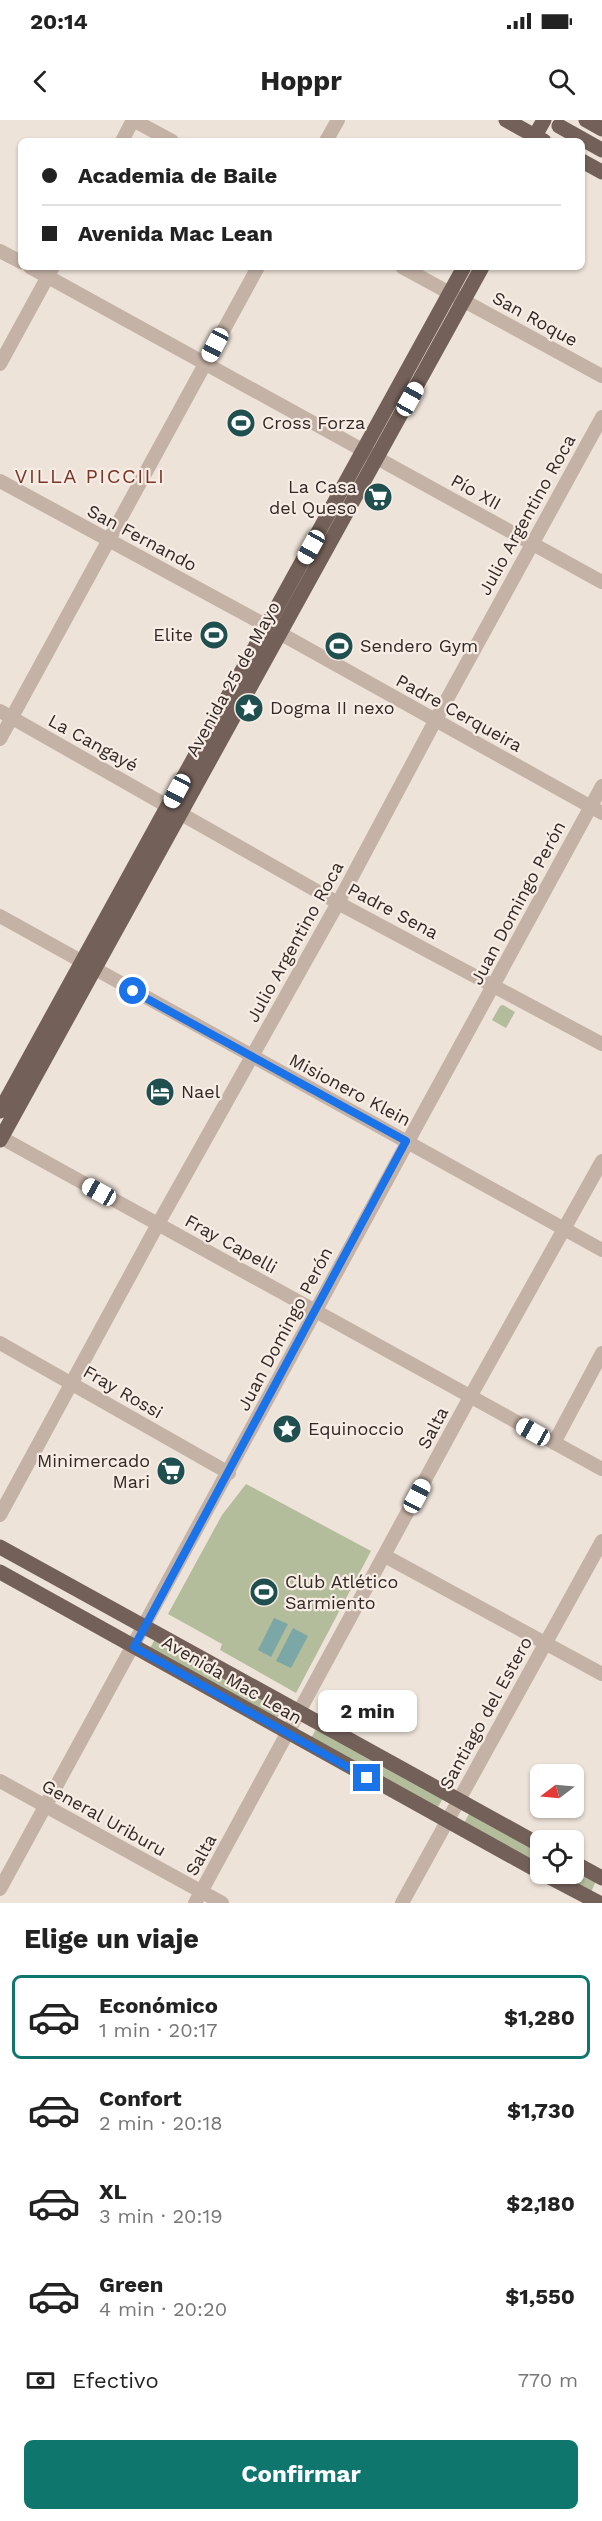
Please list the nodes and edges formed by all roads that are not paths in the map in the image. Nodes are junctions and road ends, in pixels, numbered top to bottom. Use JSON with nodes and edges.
{"nodes":[{"id":1,"x":133,"y":120,"type":"edge"},
{"id":2,"x":338,"y":120,"type":"edge"},
{"id":3,"x":506,"y":120,"type":"edge"},
{"id":4,"x":544,"y":120,"type":"edge"},
{"id":5,"x":586,"y":120,"type":"edge"},
{"id":6,"x":560,"y":123,"type":"edge"},
{"id":7,"x":602,"y":129,"type":"edge"},
{"id":8,"x":124,"y":138,"type":"edge"},
{"id":9,"x":166,"y":138,"type":"edge"},
{"id":10,"x":328,"y":138,"type":"edge"},
{"id":11,"x":537,"y":138,"type":"edge"},
{"id":12,"x":540,"y":138,"type":"edge"},
{"id":13,"x":542,"y":138,"type":"edge"},
{"id":14,"x":583,"y":138,"type":"edge"},
{"id":15,"x":585,"y":139,"type":"edge"},
{"id":16,"x":602,"y":150,"type":"edge"},
{"id":17,"x":585,"y":163,"type":"edge"},
{"id":18,"x":602,"y":172,"type":"edge"},
{"id":19,"x":0,"y":251,"type":"edge"},
{"id":20,"x":18,"y":260,"type":"edge"},
{"id":21,"x":256,"y":270,"type":"edge"},
{"id":22,"x":407,"y":270,"type":"edge"},
{"id":23,"x":462,"y":270,"type":"edge"},
{"id":24,"x":480,"y":270,"type":"edge"},
{"id":25,"x":50,"y":272,"type":"edge"},
{"id":26,"x":450,"y":294,"type":"junction"},
{"id":27,"x":464,"y":301,"type":"junction"},
{"id":28,"x":0,"y":364,"type":"edge"},
{"id":29,"x":205,"y":364,"type":"junction"},
{"id":30,"x":602,"y":376,"type":"edge"},
{"id":31,"x":602,"y":417,"type":"edge"},
{"id":32,"x":371,"y":455,"type":"junction"},
{"id":33,"x":0,"y":481,"type":"edge"},
{"id":34,"x":107,"y":541,"type":"junction"},
{"id":35,"x":532,"y":543,"type":"junction"},
{"id":36,"x":602,"y":582,"type":"edge"},
{"id":37,"x":273,"y":630,"type":"junction"},
{"id":38,"x":6,"y":714,"type":"edge"},
{"id":39,"x":435,"y":721,"type":"junction"},
{"id":40,"x":0,"y":739,"type":"edge"},
{"id":41,"x":602,"y":786,"type":"edge"},
{"id":42,"x":175,"y":809,"type":"junction"},
{"id":43,"x":596,"y":810,"type":"edge"},
{"id":44,"x":339,"y":903,"type":"junction"},
{"id":45,"x":0,"y":916,"type":"edge"},
{"id":46,"x":88,"y":965,"type":"junction"},
{"id":47,"x":494,"y":986,"type":"junction"},
{"id":48,"x":602,"y":1044,"type":"edge"},
{"id":49,"x":253,"y":1058,"type":"junction"},
{"id":50,"x":0,"y":1111,"type":"edge"},
{"id":51,"x":0,"y":1138,"type":"edge"},
{"id":52,"x":406,"y":1141,"type":"junction"},
{"id":53,"x":602,"y":1161,"type":"edge"},
{"id":54,"x":158,"y":1224,"type":"junction"},
{"id":55,"x":564,"y":1229,"type":"junction"},
{"id":56,"x":602,"y":1250,"type":"edge"},
{"id":57,"x":315,"y":1312,"type":"junction"},
{"id":58,"x":0,"y":1343,"type":"edge"},
{"id":59,"x":602,"y":1353,"type":"edge"},
{"id":60,"x":73,"y":1384,"type":"junction"},
{"id":61,"x":470,"y":1397,"type":"junction"},
{"id":62,"x":554,"y":1443,"type":"junction"},
{"id":63,"x":602,"y":1469,"type":"edge"},
{"id":64,"x":229,"y":1473,"type":"junction"},
{"id":65,"x":0,"y":1515,"type":"edge"},
{"id":66,"x":602,"y":1541,"type":"edge"},
{"id":67,"x":0,"y":1547,"type":"edge"},
{"id":68,"x":385,"y":1556,"type":"junction"},
{"id":69,"x":0,"y":1572,"type":"edge"},
{"id":70,"x":145,"y":1627,"type":"junction"},
{"id":71,"x":546,"y":1642,"type":"junction"},
{"id":72,"x":134,"y":1647,"type":"junction"},
{"id":73,"x":602,"y":1674,"type":"edge"},
{"id":74,"x":299,"y":1713,"type":"junction"},
{"id":75,"x":288,"y":1734,"type":"junction"},
{"id":76,"x":0,"y":1781,"type":"edge"},
{"id":77,"x":458,"y":1801,"type":"junction"},
{"id":78,"x":46,"y":1806,"type":"junction"},
{"id":79,"x":446,"y":1821,"type":"junction"},
{"id":80,"x":530,"y":1840,"type":"edge"},
{"id":81,"x":530,"y":1866,"type":"edge"},
{"id":82,"x":584,"y":1868,"type":"edge"},
{"id":83,"x":602,"y":1878,"type":"edge"},
{"id":84,"x":563,"y":1884,"type":"edge"},
{"id":85,"x":0,"y":1889,"type":"edge"},
{"id":86,"x":198,"y":1897,"type":"edge"},
{"id":87,"x":222,"y":1903,"type":"edge"},
{"id":88,"x":402,"y":1903,"type":"edge"},
{"id":89,"x":599,"y":1903,"type":"edge"}],
"edges":[{"from":1,"to":8,"type":"street"},
{"from":1,"to":9,"type":"street"},
{"from":2,"to":10,"type":"street"},
{"from":3,"to":11,"type":"main road"},
{"from":4,"to":12,"type":"main road"},
{"from":5,"to":7,"type":"main road"},
{"from":6,"to":13,"type":"main road"},
{"from":6,"to":14,"type":"main road"},
{"from":15,"to":16,"type":"main road"},
{"from":17,"to":18,"type":"main road"},
{"from":19,"to":20,"type":"street"},
{"from":21,"to":29,"type":"street"},
{"from":22,"to":26,"type":"street","name":"San Roque"},
{"from":23,"to":26,"type":"main road","name":"Avenida 25 de Mayo"},
{"from":24,"to":27,"type":"main road","name":"Avenida 25 de Mayo"},
{"from":25,"to":28,"type":"street"},
{"from":25,"to":29,"type":"street","name":"Pío XII"},
{"from":26,"to":27,"type":"street","name":"San Roque"},
{"from":26,"to":32,"type":"main road","name":"Avenida 25 de Mayo"},
{"from":27,"to":30,"type":"street","name":"San Roque"},
{"from":27,"to":32,"type":"main road","name":"Avenida 25 de Mayo"},
{"from":29,"to":32,"type":"street","name":"Pío XII"},
{"from":29,"to":34,"type":"street"},
{"from":31,"to":35,"type":"street","name":"Julio Argentino Roca"},
{"from":32,"to":35,"type":"street","name":"Pío XII"},
{"from":32,"to":37,"type":"main road","name":"Avenida 25 de Mayo"},
{"from":33,"to":34,"type":"street","name":"San Fernando"},
{"from":34,"to":37,"type":"street","name":"San Fernando"},
{"from":34,"to":38,"type":"street"},
{"from":35,"to":36,"type":"street","name":"Pío XII"},
{"from":35,"to":39,"type":"street","name":"Julio Argentino Roca"},
{"from":37,"to":39,"type":"street","name":"Padre Cerqueira"},
{"from":37,"to":42,"type":"main road","name":"Avenida 25 de Mayo"},
{"from":38,"to":40,"type":"street"},
{"from":38,"to":42,"type":"street","name":"La Cangayé"},
{"from":39,"to":43,"type":"street","name":"Padre Cerqueira"},
{"from":39,"to":44,"type":"street","name":"Julio Argentino Roca"},
{"from":41,"to":43,"type":"street","name":"Juan Domingo Perón"},
{"from":42,"to":44,"type":"street","name":"Padre Sena"},
{"from":42,"to":46,"type":"main road","name":"Avenida 25 de Mayo"},
{"from":43,"to":47,"type":"street","name":"Juan Domingo Perón"},
{"from":44,"to":47,"type":"street","name":"Padre Sena"},
{"from":44,"to":49,"type":"street","name":"Julio Argentino Roca"},
{"from":45,"to":46,"type":"street","name":"Misionero Klein"},
{"from":46,"to":49,"type":"street","name":"Misionero Klein"},
{"from":46,"to":50,"type":"main road","name":"Avenida 25 de Mayo"},
{"from":46,"to":51,"type":"main road","name":"Avenida 25 de Mayo"},
{"from":47,"to":48,"type":"street","name":"Padre Sena"},
{"from":47,"to":52,"type":"street","name":"Juan Domingo Perón"},
{"from":49,"to":52,"type":"street","name":"Misionero Klein"},
{"from":49,"to":54,"type":"street","name":"Julio Argentino Roca"},
{"from":51,"to":54,"type":"street","name":"Fray Capelli"},
{"from":52,"to":55,"type":"street","name":"Misionero Klein"},
{"from":52,"to":57,"type":"street","name":"Juan Domingo Perón"},
{"from":53,"to":55,"type":"street","name":"Salta"},
{"from":54,"to":57,"type":"street","name":"Fray Capelli"},
{"from":54,"to":60,"type":"street","name":"Julio Argentino Roca"},
{"from":55,"to":56,"type":"street","name":"Misionero Klein"},
{"from":55,"to":61,"type":"street","name":"Salta"},
{"from":57,"to":61,"type":"street","name":"Fray Capelli"},
{"from":57,"to":64,"type":"street","name":"Juan Domingo Perón"},
{"from":58,"to":60,"type":"street","name":"Fray Rossi"},
{"from":59,"to":62,"type":"street"},
{"from":60,"to":64,"type":"street","name":"Fray Rossi"},
{"from":60,"to":65,"type":"street","name":"Julio Argentino Roca"},
{"from":61,"to":62,"type":"street","name":"Fray Capelli"},
{"from":61,"to":68,"type":"street","name":"Salta"},
{"from":62,"to":63,"type":"street","name":"Fray Capelli"},
{"from":64,"to":70,"type":"street","name":"Juan Domingo Perón"},
{"from":66,"to":71,"type":"street","name":"Santiago del Estero"},
{"from":67,"to":70,"type":"main road","name":"Avenida Mac Lean"},
{"from":68,"to":71,"type":"street"},
{"from":68,"to":74,"type":"street","name":"Salta"},
{"from":69,"to":72,"type":"main road","name":"Avenida Mac Lean"},
{"from":70,"to":72,"type":"street","name":"Juan Domingo Perón"},
{"from":70,"to":74,"type":"main road","name":"Avenida Mac Lean"},
{"from":71,"to":73,"type":"street"},
{"from":71,"to":77,"type":"street","name":"Santiago del Estero"},
{"from":72,"to":75,"type":"main road","name":"Avenida Mac Lean"},
{"from":72,"to":78,"type":"street","name":"Juan Domingo Perón"},
{"from":74,"to":75,"type":"street","name":"Salta"},
{"from":74,"to":77,"type":"main road","name":"Avenida Mac Lean"},
{"from":75,"to":79,"type":"main road","name":"Avenida Mac Lean"},
{"from":75,"to":86,"type":"street","name":"Salta"},
{"from":76,"to":78,"type":"street","name":"General Uriburu"},
{"from":77,"to":79,"type":"street","name":"Santiago del Estero"},
{"from":77,"to":80,"type":"main road","name":"Avenida Mac Lean"},
{"from":78,"to":85,"type":"street","name":"Juan Domingo Perón"},
{"from":78,"to":86,"type":"street","name":"General Uriburu"},
{"from":79,"to":81,"type":"main road","name":"Avenida Mac Lean"},
{"from":79,"to":88,"type":"street","name":"Santiago del Estero"},
{"from":82,"to":83,"type":"main road"},
{"from":84,"to":89,"type":"main road","name":"Avenida Mac Lean"},
{"from":86,"to":87,"type":"street","name":"General Uriburu"}]}
